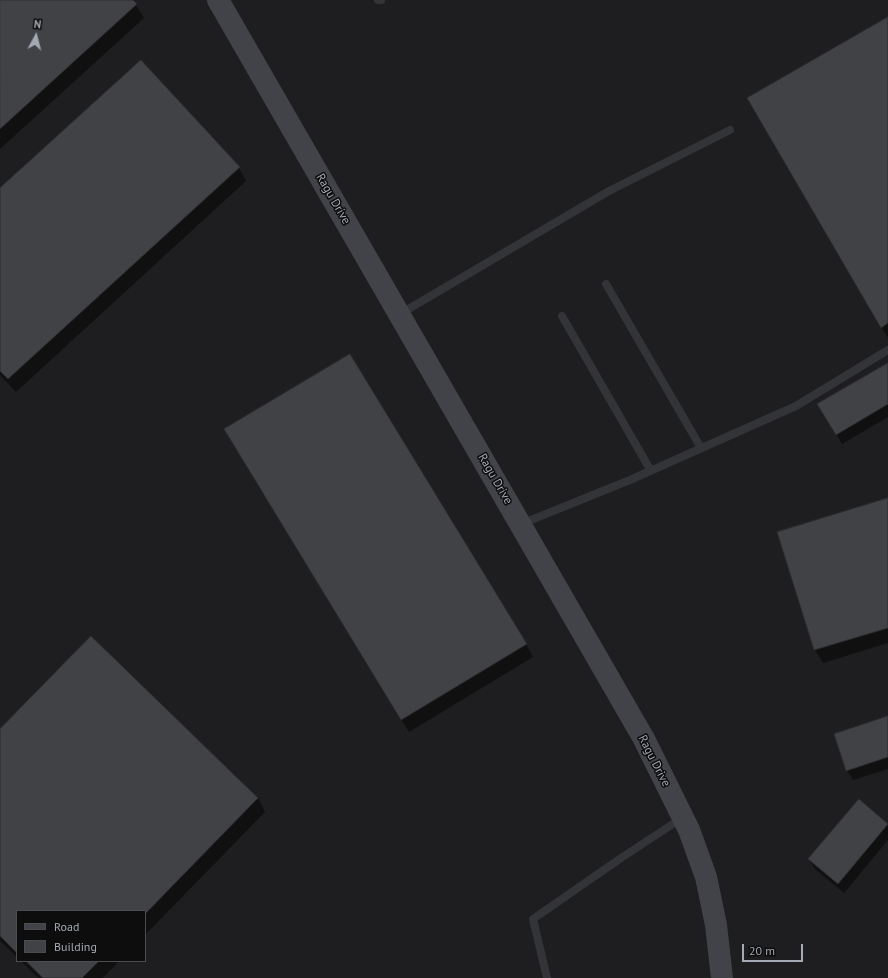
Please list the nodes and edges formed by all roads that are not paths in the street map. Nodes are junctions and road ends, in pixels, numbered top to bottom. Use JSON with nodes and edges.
{"nodes":[{"id":1,"x":218,"y":0,"type":"edge"},
{"id":2,"x":378,"y":0,"type":"edge"},
{"id":3,"x":382,"y":0,"type":"edge"},
{"id":4,"x":730,"y":130,"type":"dead end"},
{"id":5,"x":606,"y":284,"type":"dead end"},
{"id":6,"x":400,"y":315,"type":"junction"},
{"id":7,"x":562,"y":316,"type":"dead end"},
{"id":8,"x":888,"y":350,"type":"edge"},
{"id":9,"x":701,"y":448,"type":"junction"},
{"id":10,"x":651,"y":471,"type":"junction"},
{"id":11,"x":521,"y":525,"type":"junction"},
{"id":12,"x":682,"y":818,"type":"junction"},
{"id":13,"x":547,"y":978,"type":"edge"},
{"id":14,"x":722,"y":978,"type":"edge"}],
"edges":[{"from":1,"to":6,"type":"street","name":"Ragu Drive"},
{"from":2,"to":3,"type":"lane"},
{"from":4,"to":6,"type":"lane"},
{"from":5,"to":9,"type":"lane"},
{"from":6,"to":11,"type":"street","name":"Ragu Drive"},
{"from":7,"to":10,"type":"lane"},
{"from":8,"to":9,"type":"lane"},
{"from":9,"to":10,"type":"lane"},
{"from":10,"to":11,"type":"lane"},
{"from":11,"to":12,"type":"street","name":"Ragu Drive"},
{"from":12,"to":13,"type":"lane"},
{"from":12,"to":14,"type":"street","name":"Ragu Drive"}]}
